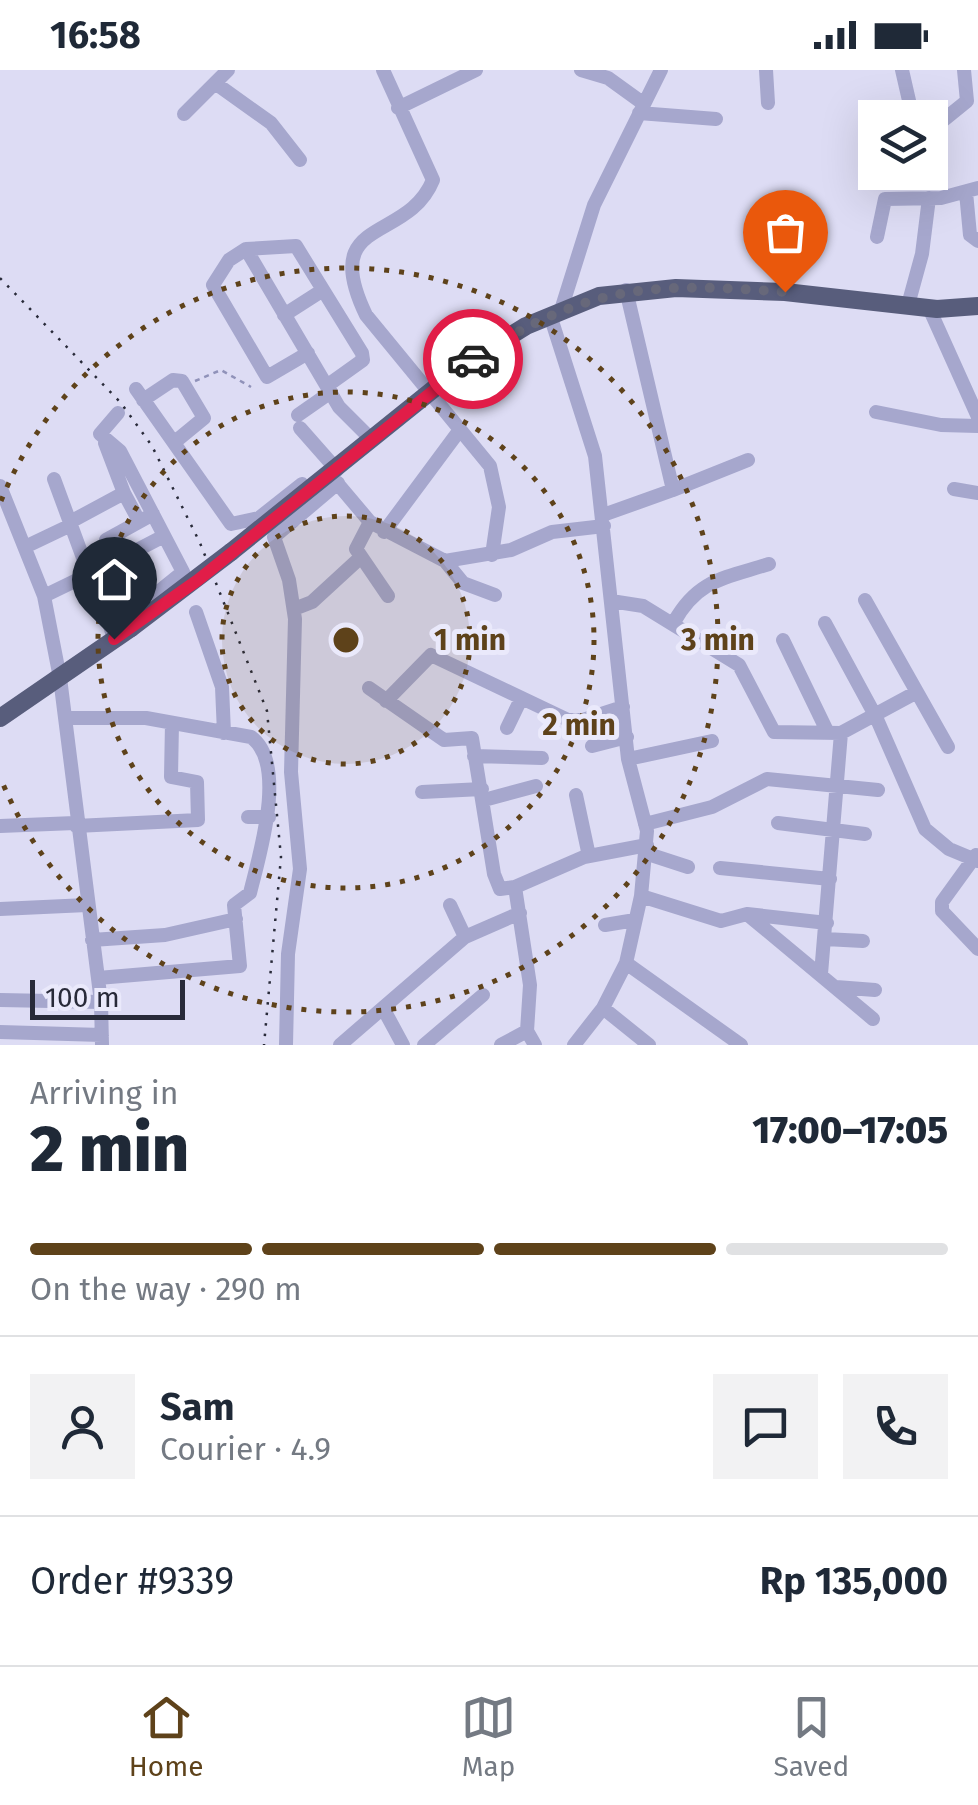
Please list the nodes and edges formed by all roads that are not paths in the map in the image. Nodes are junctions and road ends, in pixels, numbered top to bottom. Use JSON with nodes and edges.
{"nodes":[{"id":1,"x":228,"y":70,"type":"edge"},
{"id":2,"x":383,"y":70,"type":"edge"},
{"id":3,"x":476,"y":70,"type":"edge"},
{"id":4,"x":581,"y":70,"type":"edge"},
{"id":5,"x":661,"y":70,"type":"edge"},
{"id":6,"x":766,"y":70,"type":"edge"},
{"id":7,"x":902,"y":70,"type":"edge"},
{"id":8,"x":964,"y":70,"type":"edge"},
{"id":9,"x":215,"y":84,"type":"junction"},
{"id":10,"x":910,"y":100,"type":"edge"},
{"id":11,"x":768,"y":103,"type":"dead end"},
{"id":12,"x":398,"y":108,"type":"junction"},
{"id":13,"x":642,"y":109,"type":"junction"},
{"id":14,"x":184,"y":114,"type":"dead end"},
{"id":15,"x":948,"y":116,"type":"edge"},
{"id":16,"x":716,"y":119,"type":"dead end"},
{"id":17,"x":300,"y":160,"type":"dead end"},
{"id":18,"x":972,"y":190,"type":"edge"},
{"id":19,"x":929,"y":198,"type":"junction"},
{"id":20,"x":877,"y":237,"type":"dead end"},
{"id":21,"x":978,"y":242,"type":"edge"},
{"id":22,"x":246,"y":249,"type":"junction"},
{"id":23,"x":322,"y":290,"type":"junction"},
{"id":24,"x":626,"y":290,"type":"junction"},
{"id":25,"x":908,"y":305,"type":"junction"},
{"id":26,"x":978,"y":306,"type":"edge"},
{"id":27,"x":929,"y":308,"type":"junction"},
{"id":28,"x":384,"y":312,"type":"dead end"},
{"id":29,"x":556,"y":313,"type":"junction"},
{"id":30,"x":366,"y":314,"type":"junction"},
{"id":31,"x":284,"y":315,"type":"junction"},
{"id":32,"x":308,"y":354,"type":"junction"},
{"id":33,"x":330,"y":389,"type":"junction"},
{"id":34,"x":426,"y":393,"type":"junction"},
{"id":35,"x":876,"y":412,"type":"dead end"},
{"id":36,"x":118,"y":413,"type":"dead end"},
{"id":37,"x":978,"y":416,"type":"edge"},
{"id":38,"x":978,"y":426,"type":"edge"},
{"id":39,"x":459,"y":431,"type":"junction"},
{"id":40,"x":100,"y":434,"type":"junction"},
{"id":41,"x":372,"y":440,"type":"junction"},
{"id":42,"x":176,"y":441,"type":"junction"},
{"id":43,"x":748,"y":460,"type":"dead end"},
{"id":44,"x":335,"y":476,"type":"junction"},
{"id":45,"x":54,"y":479,"type":"dead end"},
{"id":46,"x":0,"y":486,"type":"edge"},
{"id":47,"x":954,"y":489,"type":"dead end"},
{"id":48,"x":674,"y":490,"type":"junction"},
{"id":49,"x":124,"y":493,"type":"junction"},
{"id":50,"x":978,"y":493,"type":"edge"},
{"id":51,"x":146,"y":518,"type":"junction"},
{"id":52,"x":604,"y":521,"type":"junction"},
{"id":53,"x":370,"y":522,"type":"junction"},
{"id":54,"x":70,"y":523,"type":"junction"},
{"id":55,"x":384,"y":532,"type":"junction"},
{"id":56,"x":164,"y":536,"type":"junction"},
{"id":57,"x":27,"y":546,"type":"junction"},
{"id":58,"x":492,"y":555,"type":"junction"},
{"id":59,"x":361,"y":557,"type":"junction"},
{"id":60,"x":116,"y":561,"type":"junction"},
{"id":61,"x":445,"y":562,"type":"junction"},
{"id":62,"x":769,"y":564,"type":"dead end"},
{"id":63,"x":89,"y":574,"type":"junction"},
{"id":64,"x":495,"y":595,"type":"dead end"},
{"id":65,"x":44,"y":596,"type":"junction"},
{"id":66,"x":388,"y":596,"type":"dead end"},
{"id":67,"x":102,"y":600,"type":"dead end"},
{"id":68,"x":865,"y":600,"type":"dead end"},
{"id":69,"x":612,"y":602,"type":"junction"},
{"id":70,"x":294,"y":609,"type":"junction"},
{"id":71,"x":196,"y":612,"type":"dead end"},
{"id":72,"x":674,"y":622,"type":"junction"},
{"id":73,"x":826,"y":624,"type":"dead end"},
{"id":74,"x":122,"y":632,"type":"junction"},
{"id":75,"x":782,"y":640,"type":"dead end"},
{"id":76,"x":60,"y":678,"type":"junction"},
{"id":77,"x":369,"y":688,"type":"dead end"},
{"id":78,"x":916,"y":692,"type":"junction"},
{"id":79,"x":520,"y":699,"type":"junction"},
{"id":80,"x":386,"y":701,"type":"junction"},
{"id":81,"x":623,"y":707,"type":"junction"},
{"id":82,"x":3,"y":714,"type":"edge"},
{"id":83,"x":876,"y":716,"type":"junction"},
{"id":84,"x":66,"y":718,"type":"junction"},
{"id":85,"x":172,"y":723,"type":"junction"},
{"id":86,"x":508,"y":728,"type":"dead end"},
{"id":87,"x":224,"y":733,"type":"junction"},
{"id":88,"x":834,"y":733,"type":"junction"},
{"id":89,"x":626,"y":737,"type":"junction"},
{"id":90,"x":712,"y":741,"type":"dead end"},
{"id":91,"x":592,"y":746,"type":"dead end"},
{"id":92,"x":948,"y":747,"type":"dead end"},
{"id":93,"x":474,"y":756,"type":"junction"},
{"id":94,"x":542,"y":758,"type":"dead end"},
{"id":95,"x":515,"y":759,"type":"junction"},
{"id":96,"x":628,"y":759,"type":"junction"},
{"id":97,"x":837,"y":784,"type":"junction"},
{"id":98,"x":536,"y":786,"type":"dead end"},
{"id":99,"x":878,"y":790,"type":"dead end"},
{"id":100,"x":519,"y":791,"type":"junction"},
{"id":101,"x":422,"y":792,"type":"dead end"},
{"id":102,"x":576,"y":794,"type":"dead end"},
{"id":103,"x":483,"y":795,"type":"junction"},
{"id":104,"x":248,"y":817,"type":"dead end"},
{"id":105,"x":269,"y":817,"type":"junction"},
{"id":106,"x":778,"y":823,"type":"dead end"},
{"id":107,"x":646,"y":824,"type":"junction"},
{"id":108,"x":75,"y":825,"type":"junction"},
{"id":109,"x":0,"y":826,"type":"edge"},
{"id":110,"x":834,"y":831,"type":"junction"},
{"id":111,"x":865,"y":834,"type":"dead end"},
{"id":112,"x":646,"y":849,"type":"junction"},
{"id":113,"x":589,"y":856,"type":"junction"},
{"id":114,"x":976,"y":858,"type":"edge"},
{"id":115,"x":688,"y":867,"type":"dead end"},
{"id":116,"x":720,"y":868,"type":"dead end"},
{"id":117,"x":830,"y":879,"type":"junction"},
{"id":118,"x":515,"y":887,"type":"junction"},
{"id":119,"x":641,"y":896,"type":"junction"},
{"id":120,"x":87,"y":905,"type":"junction"},
{"id":121,"x":450,"y":905,"type":"dead end"},
{"id":122,"x":0,"y":909,"type":"edge"},
{"id":123,"x":520,"y":913,"type":"junction"},
{"id":124,"x":747,"y":914,"type":"junction"},
{"id":125,"x":236,"y":919,"type":"junction"},
{"id":126,"x":636,"y":920,"type":"junction"},
{"id":127,"x":605,"y":925,"type":"dead end"},
{"id":128,"x":826,"y":931,"type":"junction"},
{"id":129,"x":465,"y":937,"type":"junction"},
{"id":130,"x":92,"y":940,"type":"junction"},
{"id":131,"x":863,"y":941,"type":"dead end"},
{"id":132,"x":978,"y":949,"type":"edge"},
{"id":133,"x":626,"y":964,"type":"junction"},
{"id":134,"x":821,"y":974,"type":"junction"},
{"id":135,"x":98,"y":978,"type":"junction"},
{"id":136,"x":835,"y":987,"type":"junction"},
{"id":137,"x":874,"y":990,"type":"dead end"},
{"id":138,"x":483,"y":996,"type":"dead end"},
{"id":139,"x":0,"y":1000,"type":"edge"},
{"id":140,"x":101,"y":1002,"type":"junction"},
{"id":141,"x":382,"y":1008,"type":"junction"},
{"id":142,"x":603,"y":1008,"type":"junction"},
{"id":143,"x":873,"y":1019,"type":"dead end"},
{"id":144,"x":0,"y":1032,"type":"edge"},
{"id":145,"x":531,"y":1038,"type":"edge"},
{"id":146,"x":102,"y":1040,"type":"edge"},
{"id":147,"x":286,"y":1045,"type":"edge"},
{"id":148,"x":340,"y":1045,"type":"edge"},
{"id":149,"x":403,"y":1045,"type":"edge"},
{"id":150,"x":424,"y":1045,"type":"edge"},
{"id":151,"x":500,"y":1045,"type":"edge"},
{"id":152,"x":574,"y":1045,"type":"edge"},
{"id":153,"x":649,"y":1045,"type":"edge"},
{"id":154,"x":741,"y":1045,"type":"edge"}],
"edges":[{"from":1,"to":9,"type":"street"},
{"from":2,"to":12,"type":"street"},
{"from":3,"to":12,"type":"street"},
{"from":4,"to":13,"type":"street"},
{"from":5,"to":13,"type":"street"},
{"from":6,"to":11,"type":"street"},
{"from":7,"to":10,"type":"street"},
{"from":8,"to":15,"type":"street"},
{"from":9,"to":14,"type":"street"},
{"from":9,"to":17,"type":"street"},
{"from":12,"to":30,"type":"street"},
{"from":13,"to":16,"type":"street"},
{"from":13,"to":29,"type":"street"},
{"from":18,"to":19,"type":"street"},
{"from":18,"to":21,"type":"street"},
{"from":19,"to":20,"type":"street"},
{"from":19,"to":25,"type":"street"},
{"from":22,"to":23,"type":"street"},
{"from":22,"to":31,"type":"street"},
{"from":22,"to":32,"type":"street"},
{"from":23,"to":31,"type":"street"},
{"from":23,"to":33,"type":"street"},
{"from":24,"to":25,"type":"main road"},
{"from":24,"to":29,"type":"main road"},
{"from":24,"to":48,"type":"street"},
{"from":25,"to":27,"type":"main road"},
{"from":26,"to":27,"type":"main road"},
{"from":27,"to":37,"type":"street"},
{"from":28,"to":30,"type":"street"},
{"from":29,"to":34,"type":"main road"},
{"from":29,"to":52,"type":"street"},
{"from":30,"to":34,"type":"street"},
{"from":31,"to":32,"type":"street"},
{"from":32,"to":33,"type":"street"},
{"from":33,"to":41,"type":"street"},
{"from":33,"to":44,"type":"street"},
{"from":34,"to":39,"type":"street"},
{"from":34,"to":41,"type":"main road"},
{"from":35,"to":38,"type":"street"},
{"from":36,"to":40,"type":"street"},
{"from":39,"to":55,"type":"street"},
{"from":39,"to":58,"type":"street"},
{"from":40,"to":49,"type":"street"},
{"from":40,"to":51,"type":"street"},
{"from":41,"to":44,"type":"main road"},
{"from":42,"to":42,"type":"street"},
{"from":42,"to":44,"type":"street"},
{"from":43,"to":48,"type":"street"},
{"from":44,"to":53,"type":"street"},
{"from":44,"to":70,"type":"street"},
{"from":44,"to":74,"type":"main road","bridge":true},
{"from":45,"to":54,"type":"street"},
{"from":46,"to":57,"type":"street"},
{"from":47,"to":50,"type":"street"},
{"from":48,"to":52,"type":"street"},
{"from":49,"to":51,"type":"street"},
{"from":49,"to":54,"type":"street"},
{"from":51,"to":56,"type":"street"},
{"from":51,"to":60,"type":"street"},
{"from":52,"to":58,"type":"street"},
{"from":52,"to":69,"type":"street"},
{"from":53,"to":55,"type":"street"},
{"from":53,"to":59,"type":"street"},
{"from":54,"to":57,"type":"street"},
{"from":54,"to":63,"type":"street"},
{"from":55,"to":61,"type":"street"},
{"from":56,"to":60,"type":"street"},
{"from":56,"to":74,"type":"street"},
{"from":57,"to":65,"type":"street"},
{"from":58,"to":61,"type":"street"},
{"from":59,"to":66,"type":"street"},
{"from":59,"to":70,"type":"street"},
{"from":60,"to":63,"type":"street"},
{"from":61,"to":64,"type":"street"},
{"from":62,"to":72,"type":"street"},
{"from":63,"to":65,"type":"street"},
{"from":65,"to":76,"type":"street"},
{"from":67,"to":74,"type":"street"},
{"from":68,"to":78,"type":"street"},
{"from":69,"to":72,"type":"street"},
{"from":69,"to":81,"type":"street"},
{"from":70,"to":147,"type":"street"},
{"from":71,"to":87,"type":"street"},
{"from":72,"to":88,"type":"street"},
{"from":73,"to":83,"type":"street"},
{"from":74,"to":76,"type":"main road"},
{"from":75,"to":88,"type":"street"},
{"from":76,"to":82,"type":"main road"},
{"from":76,"to":84,"type":"street"},
{"from":77,"to":80,"type":"street"},
{"from":78,"to":83,"type":"street"},
{"from":78,"to":92,"type":"street"},
{"from":79,"to":80,"type":"street"},
{"from":79,"to":81,"type":"street"},
{"from":79,"to":86,"type":"street"},
{"from":80,"to":93,"type":"street"},
{"from":81,"to":89,"type":"street"},
{"from":83,"to":88,"type":"street"},
{"from":83,"to":114,"type":"street"},
{"from":84,"to":85,"type":"street"},
{"from":84,"to":108,"type":"street"},
{"from":85,"to":87,"type":"street"},
{"from":85,"to":108,"type":"street"},
{"from":87,"to":105,"type":"street"},
{"from":88,"to":97,"type":"street"},
{"from":89,"to":91,"type":"street"},
{"from":89,"to":96,"type":"street"},
{"from":90,"to":96,"type":"street"},
{"from":93,"to":95,"type":"street"},
{"from":93,"to":103,"type":"street"},
{"from":94,"to":95,"type":"street"},
{"from":95,"to":100,"type":"street"},
{"from":96,"to":107,"type":"street"},
{"from":97,"to":99,"type":"street"},
{"from":97,"to":107,"type":"street"},
{"from":97,"to":110,"type":"street"},
{"from":98,"to":100,"type":"street"},
{"from":100,"to":103,"type":"street"},
{"from":101,"to":103,"type":"street"},
{"from":102,"to":113,"type":"street"},
{"from":103,"to":118,"type":"street"},
{"from":104,"to":105,"type":"street"},
{"from":105,"to":125,"type":"street"},
{"from":106,"to":110,"type":"street"},
{"from":107,"to":112,"type":"street"},
{"from":108,"to":109,"type":"street"},
{"from":108,"to":120,"type":"street"},
{"from":110,"to":111,"type":"street"},
{"from":110,"to":117,"type":"street"},
{"from":112,"to":113,"type":"street"},
{"from":112,"to":115,"type":"street"},
{"from":112,"to":119,"type":"street"},
{"from":113,"to":118,"type":"street"},
{"from":114,"to":132,"type":"street"},
{"from":116,"to":117,"type":"street"},
{"from":117,"to":128,"type":"street"},
{"from":118,"to":123,"type":"street"},
{"from":119,"to":124,"type":"street"},
{"from":119,"to":126,"type":"street"},
{"from":120,"to":122,"type":"street"},
{"from":120,"to":130,"type":"street"},
{"from":121,"to":129,"type":"street"},
{"from":123,"to":129,"type":"street"},
{"from":123,"to":145,"type":"street"},
{"from":124,"to":128,"type":"street"},
{"from":124,"to":134,"type":"street"},
{"from":125,"to":130,"type":"street"},
{"from":125,"to":135,"type":"street"},
{"from":126,"to":127,"type":"street"},
{"from":126,"to":133,"type":"street"},
{"from":128,"to":131,"type":"street"},
{"from":128,"to":134,"type":"street"},
{"from":129,"to":141,"type":"street"},
{"from":130,"to":135,"type":"street"},
{"from":133,"to":142,"type":"street"},
{"from":133,"to":154,"type":"street"},
{"from":134,"to":136,"type":"street"},
{"from":135,"to":140,"type":"street"},
{"from":136,"to":137,"type":"street"},
{"from":136,"to":143,"type":"street"},
{"from":138,"to":150,"type":"street"},
{"from":139,"to":140,"type":"street"},
{"from":140,"to":146,"type":"street"},
{"from":141,"to":148,"type":"street"},
{"from":141,"to":149,"type":"street"},
{"from":142,"to":152,"type":"street"},
{"from":142,"to":153,"type":"street"},
{"from":144,"to":146,"type":"street"},
{"from":145,"to":151,"type":"street"}]}
